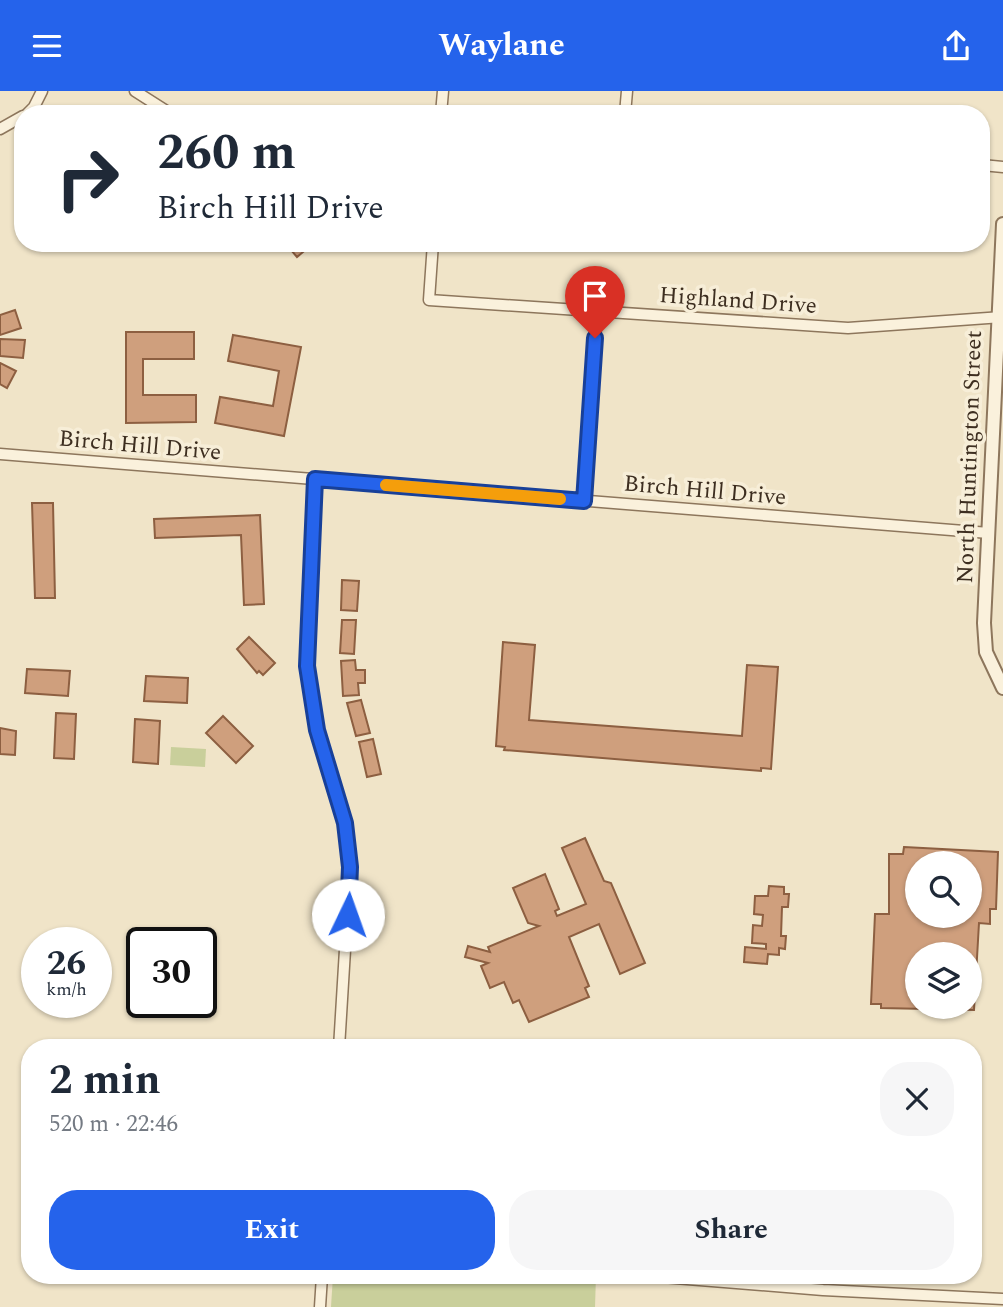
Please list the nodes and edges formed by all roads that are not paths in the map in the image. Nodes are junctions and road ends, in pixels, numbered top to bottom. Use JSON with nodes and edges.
{"nodes":[{"id":1,"x":135,"y":91,"type":"edge"},
{"id":2,"x":157,"y":105,"type":"edge"},
{"id":3,"x":1003,"y":224,"type":"edge"},
{"id":4,"x":432,"y":252,"type":"edge"},
{"id":5,"x":597,"y":311,"type":"junction"},
{"id":6,"x":1000,"y":317,"type":"edge"},
{"id":7,"x":0,"y":454,"type":"edge"},
{"id":8,"x":315,"y":479,"type":"junction"},
{"id":9,"x":584,"y":501,"type":"junction"},
{"id":10,"x":989,"y":533,"type":"junction"},
{"id":11,"x":1003,"y":688,"type":"edge"},
{"id":12,"x":340,"y":1039,"type":"edge"},
{"id":13,"x":321,"y":1284,"type":"edge"},
{"id":14,"x":749,"y":1284,"type":"edge"},
{"id":15,"x":1003,"y":1299,"type":"edge"},
{"id":16,"x":320,"y":1307,"type":"edge"}],
"edges":[{"from":1,"to":2,"type":"street"},
{"from":3,"to":6,"type":"street","name":"North Huntington Street"},
{"from":4,"to":5,"type":"street","name":"Highland Drive"},
{"from":5,"to":6,"type":"street","name":"Highland Drive"},
{"from":5,"to":9,"type":"street"},
{"from":6,"to":10,"type":"street","name":"North Huntington Street"},
{"from":7,"to":8,"type":"street","name":"Birch Hill Drive"},
{"from":8,"to":9,"type":"street","name":"Birch Hill Drive"},
{"from":8,"to":12,"type":"street"},
{"from":9,"to":10,"type":"street","name":"Birch Hill Drive"},
{"from":10,"to":11,"type":"street","name":"North Huntington Street"},
{"from":13,"to":16,"type":"street"},
{"from":14,"to":15,"type":"street"}]}
